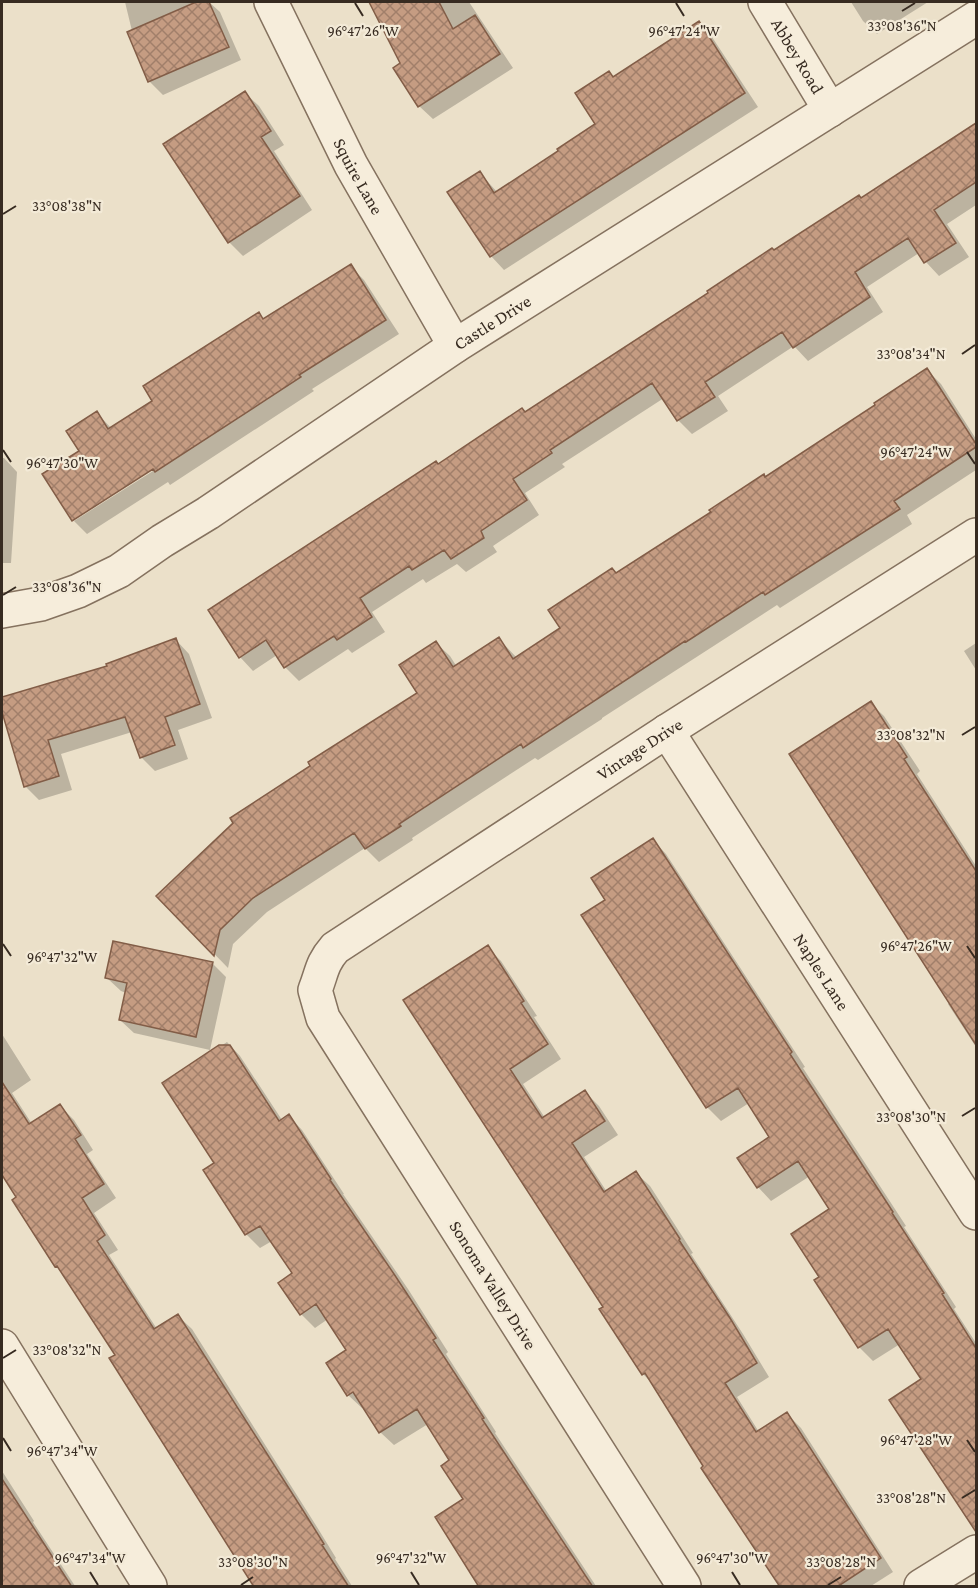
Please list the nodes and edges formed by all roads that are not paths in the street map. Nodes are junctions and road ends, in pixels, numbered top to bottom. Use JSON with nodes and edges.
{"nodes":[{"id":1,"x":271,"y":2,"type":"edge"},
{"id":2,"x":765,"y":2,"type":"edge"},
{"id":3,"x":976,"y":18,"type":"edge"},
{"id":4,"x":830,"y":110,"type":"junction"},
{"id":5,"x":455,"y":346,"type":"junction"},
{"id":6,"x":976,"y":536,"type":"edge"},
{"id":7,"x":2,"y":611,"type":"edge"},
{"id":8,"x":667,"y":731,"type":"junction"},
{"id":9,"x":319,"y":980,"type":"joint"},
{"id":10,"x":976,"y":1213,"type":"edge"},
{"id":11,"x":2,"y":1346,"type":"edge"},
{"id":12,"x":976,"y":1552,"type":"edge"},
{"id":13,"x":150,"y":1587,"type":"edge"},
{"id":14,"x":684,"y":1587,"type":"edge"},
{"id":15,"x":921,"y":1587,"type":"edge"}],
"edges":[{"from":1,"to":5,"type":"street","name":"Squire Lane"},
{"from":2,"to":4,"type":"street","name":"Abbey Road"},
{"from":3,"to":4,"type":"street","name":"Castle Drive"},
{"from":4,"to":5,"type":"street","name":"Castle Drive"},
{"from":5,"to":7,"type":"street","name":"Castle Drive"},
{"from":6,"to":8,"type":"street","name":"Vintage Drive"},
{"from":8,"to":9,"type":"street","name":"Vintage Drive"},
{"from":8,"to":10,"type":"street","name":"Naples Lane"},
{"from":9,"to":14,"type":"street","name":"Sonoma Valley Drive"},
{"from":11,"to":13,"type":"street"},
{"from":12,"to":15,"type":"street"}]}
